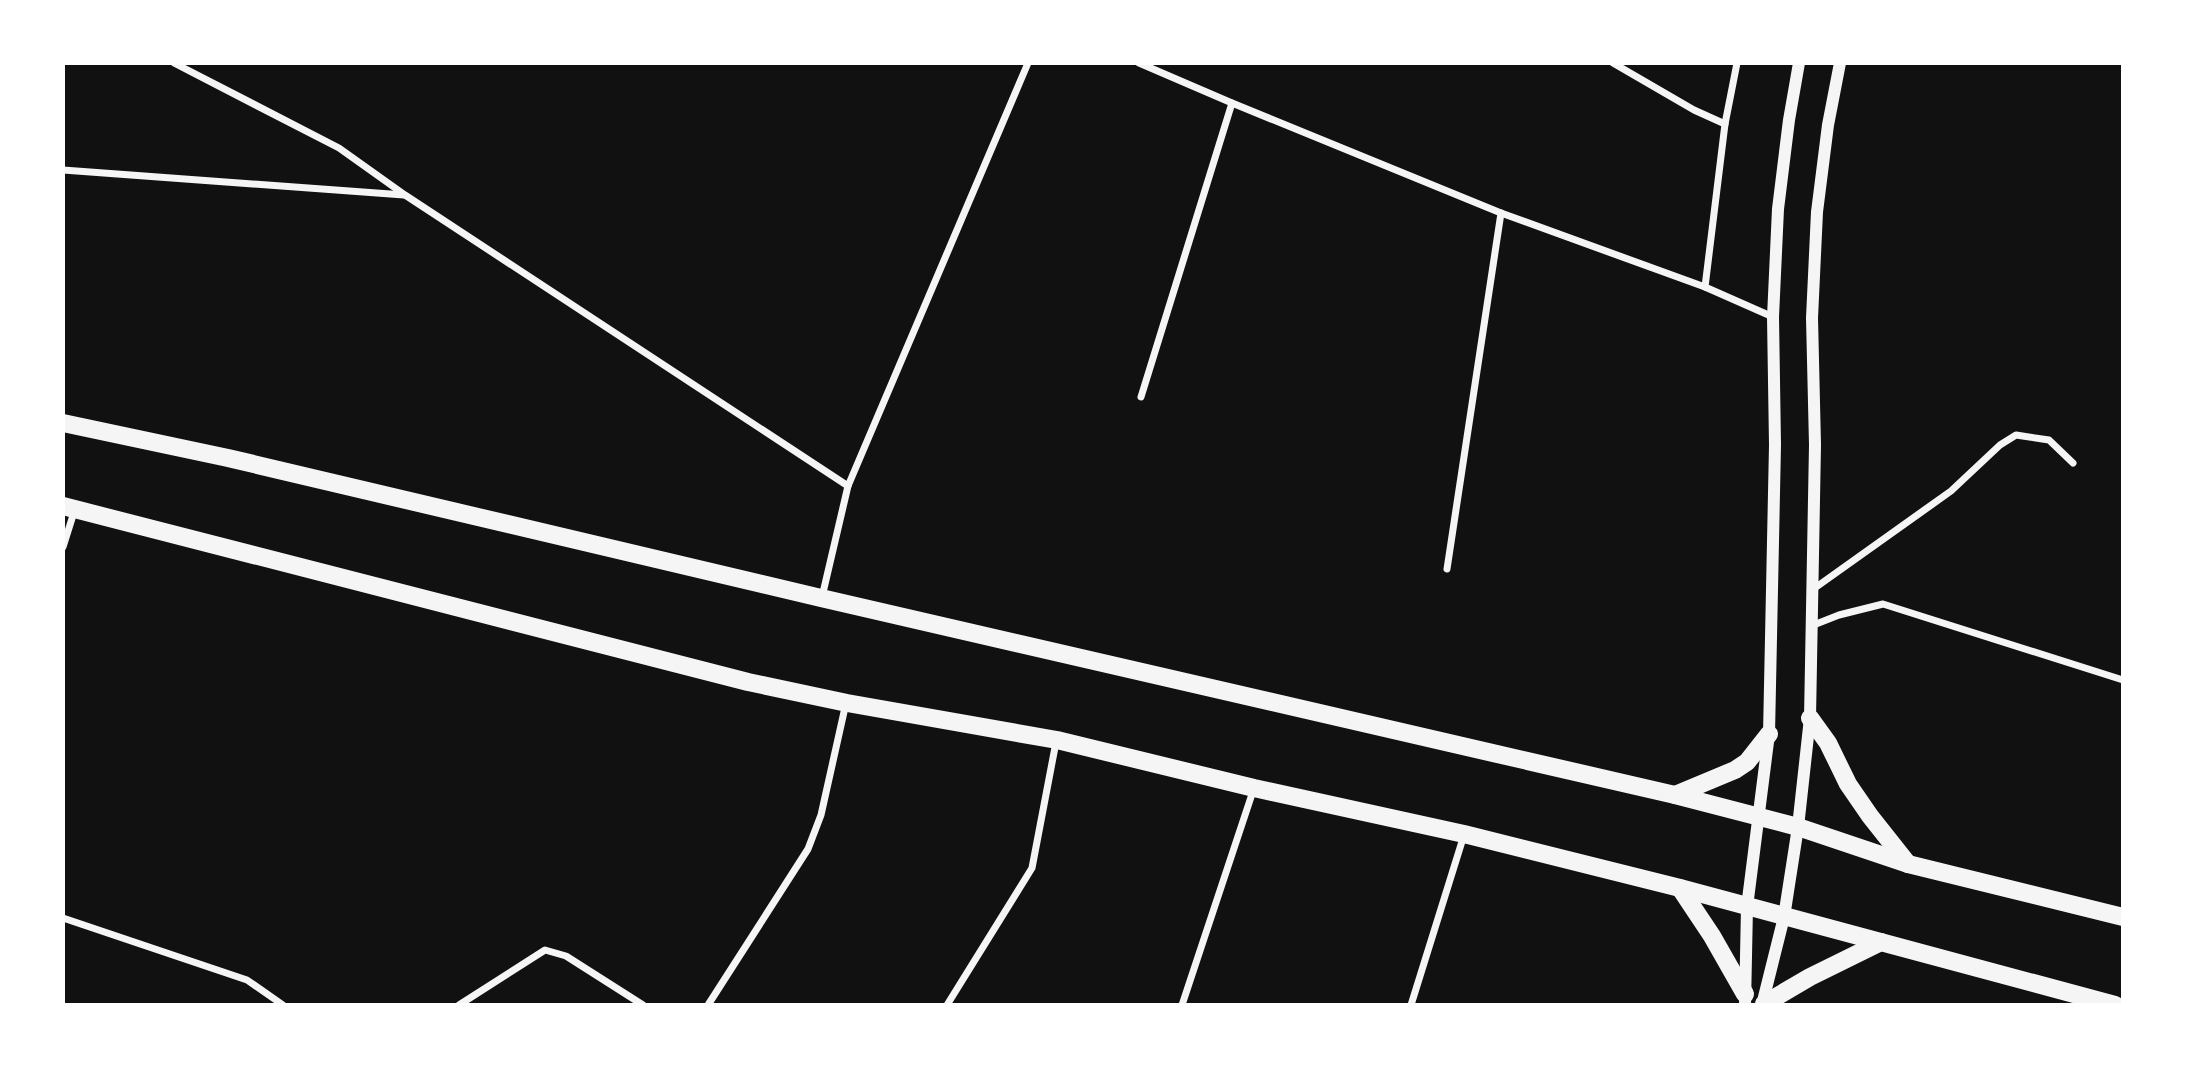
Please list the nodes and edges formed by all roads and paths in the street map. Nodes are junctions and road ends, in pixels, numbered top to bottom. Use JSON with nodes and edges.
{"nodes":[{"id":1,"x":174,"y":63,"type":"edge"},
{"id":2,"x":1028,"y":63,"type":"edge"},
{"id":3,"x":1139,"y":63,"type":"edge"},
{"id":4,"x":1613,"y":63,"type":"edge"},
{"id":5,"x":1737,"y":63,"type":"edge"},
{"id":6,"x":1800,"y":63,"type":"edge"},
{"id":7,"x":1840,"y":63,"type":"edge"},
{"id":8,"x":1232,"y":103,"type":"junction"},
{"id":9,"x":1725,"y":124,"type":"junction"},
{"id":10,"x":63,"y":170,"type":"edge"},
{"id":11,"x":405,"y":195,"type":"junction"},
{"id":12,"x":1501,"y":213,"type":"junction"},
{"id":13,"x":1705,"y":287,"type":"junction"},
{"id":14,"x":1773,"y":317,"type":"junction"},
{"id":15,"x":1141,"y":397,"type":"dead end"},
{"id":16,"x":63,"y":423,"type":"edge"},
{"id":17,"x":2073,"y":463,"type":"dead end"},
{"id":18,"x":848,"y":486,"type":"junction"},
{"id":19,"x":69,"y":507,"type":"edge"},
{"id":20,"x":63,"y":547,"type":"edge"},
{"id":21,"x":1447,"y":569,"type":"dead end"},
{"id":22,"x":1811,"y":590,"type":"junction"},
{"id":23,"x":821,"y":598,"type":"junction"},
{"id":24,"x":1811,"y":626,"type":"junction"},
{"id":25,"x":2123,"y":680,"type":"edge"},
{"id":26,"x":847,"y":703,"type":"junction"},
{"id":27,"x":1810,"y":718,"type":"junction"},
{"id":28,"x":1769,"y":734,"type":"junction"},
{"id":29,"x":1057,"y":740,"type":"junction"},
{"id":30,"x":1254,"y":788,"type":"junction"},
{"id":31,"x":1675,"y":795,"type":"junction"},
{"id":32,"x":1758,"y":817,"type":"junction"},
{"id":33,"x":1798,"y":827,"type":"junction"},
{"id":34,"x":1464,"y":834,"type":"junction"},
{"id":35,"x":1908,"y":864,"type":"junction"},
{"id":36,"x":1680,"y":888,"type":"junction"},
{"id":37,"x":1747,"y":907,"type":"junction"},
{"id":38,"x":1784,"y":917,"type":"junction"},
{"id":39,"x":2123,"y":917,"type":"edge"},
{"id":40,"x":63,"y":918,"type":"edge"},
{"id":41,"x":1881,"y":942,"type":"junction"},
{"id":42,"x":1745,"y":999,"type":"edge"},
{"id":43,"x":1763,"y":1004,"type":"edge"},
{"id":44,"x":283,"y":1005,"type":"edge"},
{"id":45,"x":459,"y":1005,"type":"edge"},
{"id":46,"x":643,"y":1005,"type":"edge"},
{"id":47,"x":708,"y":1005,"type":"edge"},
{"id":48,"x":947,"y":1005,"type":"edge"},
{"id":49,"x":1181,"y":1005,"type":"edge"},
{"id":50,"x":1411,"y":1005,"type":"edge"},
{"id":51,"x":2115,"y":1005,"type":"edge"}],
"edges":[{"from":1,"to":11,"type":"street"},
{"from":2,"to":18,"type":"street"},
{"from":3,"to":8,"type":"street"},
{"from":4,"to":9,"type":"street"},
{"from":5,"to":9,"type":"street"},
{"from":6,"to":14,"type":"street"},
{"from":7,"to":22,"type":"street"},
{"from":8,"to":12,"type":"street"},
{"from":8,"to":15,"type":"street"},
{"from":9,"to":13,"type":"street"},
{"from":10,"to":11,"type":"street"},
{"from":11,"to":18,"type":"street"},
{"from":12,"to":13,"type":"street"},
{"from":12,"to":21,"type":"street"},
{"from":13,"to":14,"type":"street"},
{"from":14,"to":28,"type":"street"},
{"from":16,"to":23,"type":"main road"},
{"from":17,"to":22,"type":"street"},
{"from":18,"to":23,"type":"street"},
{"from":19,"to":20,"type":"street"},
{"from":19,"to":26,"type":"main road"},
{"from":22,"to":24,"type":"street"},
{"from":23,"to":31,"type":"main road"},
{"from":24,"to":25,"type":"street"},
{"from":24,"to":27,"type":"street"},
{"from":26,"to":29,"type":"main road"},
{"from":26,"to":47,"type":"street"},
{"from":27,"to":33,"type":"street"},
{"from":27,"to":35,"type":"main road"},
{"from":28,"to":31,"type":"main road"},
{"from":28,"to":32,"type":"street"},
{"from":29,"to":30,"type":"main road"},
{"from":29,"to":48,"type":"street"},
{"from":30,"to":34,"type":"main road"},
{"from":30,"to":49,"type":"street"},
{"from":31,"to":32,"type":"main road"},
{"from":32,"to":33,"type":"main road"},
{"from":32,"to":37,"type":"street"},
{"from":33,"to":35,"type":"main road"},
{"from":33,"to":38,"type":"street"},
{"from":34,"to":36,"type":"main road"},
{"from":34,"to":50,"type":"street"},
{"from":35,"to":39,"type":"main road"},
{"from":36,"to":37,"type":"main road"},
{"from":36,"to":42,"type":"main road"},
{"from":37,"to":38,"type":"main road"},
{"from":37,"to":42,"type":"street"},
{"from":38,"to":41,"type":"main road"},
{"from":38,"to":43,"type":"street"},
{"from":40,"to":44,"type":"street"},
{"from":41,"to":43,"type":"main road"},
{"from":41,"to":51,"type":"main road"},
{"from":45,"to":46,"type":"street"}]}
